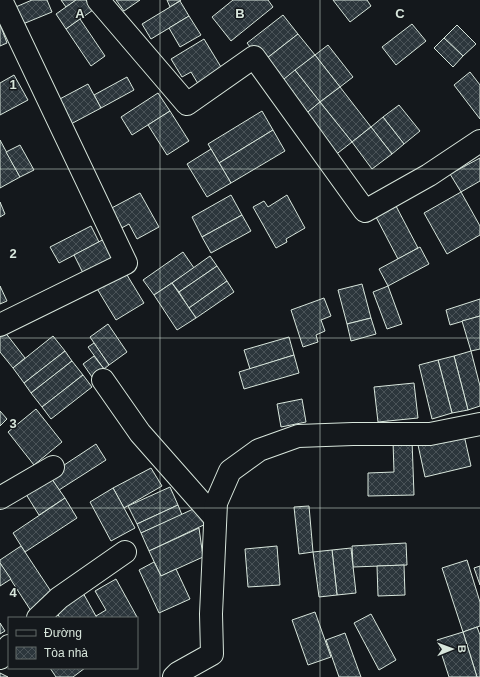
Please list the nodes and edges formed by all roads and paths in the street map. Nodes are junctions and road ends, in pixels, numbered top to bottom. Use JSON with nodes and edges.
{"nodes":[{"id":1,"x":1,"y":0,"type":"edge"},
{"id":2,"x":98,"y":0,"type":"edge"},
{"id":3,"x":480,"y":141,"type":"edge"},
{"id":4,"x":0,"y":325,"type":"edge"},
{"id":5,"x":103,"y":380,"type":"dead end"},
{"id":6,"x":480,"y":424,"type":"edge"},
{"id":7,"x":53,"y":467,"type":"dead end"},
{"id":8,"x":0,"y":498,"type":"edge"},
{"id":9,"x":215,"y":518,"type":"junction"},
{"id":10,"x":125,"y":552,"type":"dead end"},
{"id":11,"x":39,"y":617,"type":"edge"},
{"id":12,"x":8,"y":647,"type":"edge"},
{"id":13,"x":0,"y":658,"type":"edge"},
{"id":14,"x":174,"y":677,"type":"edge"}],
"edges":[{"from":1,"to":4,"type":"street"},
{"from":2,"to":3,"type":"street"},
{"from":5,"to":9,"type":"street"},
{"from":6,"to":9,"type":"street"},
{"from":7,"to":8,"type":"street"},
{"from":9,"to":14,"type":"street"},
{"from":10,"to":11,"type":"street"},
{"from":12,"to":13,"type":"street"}]}
